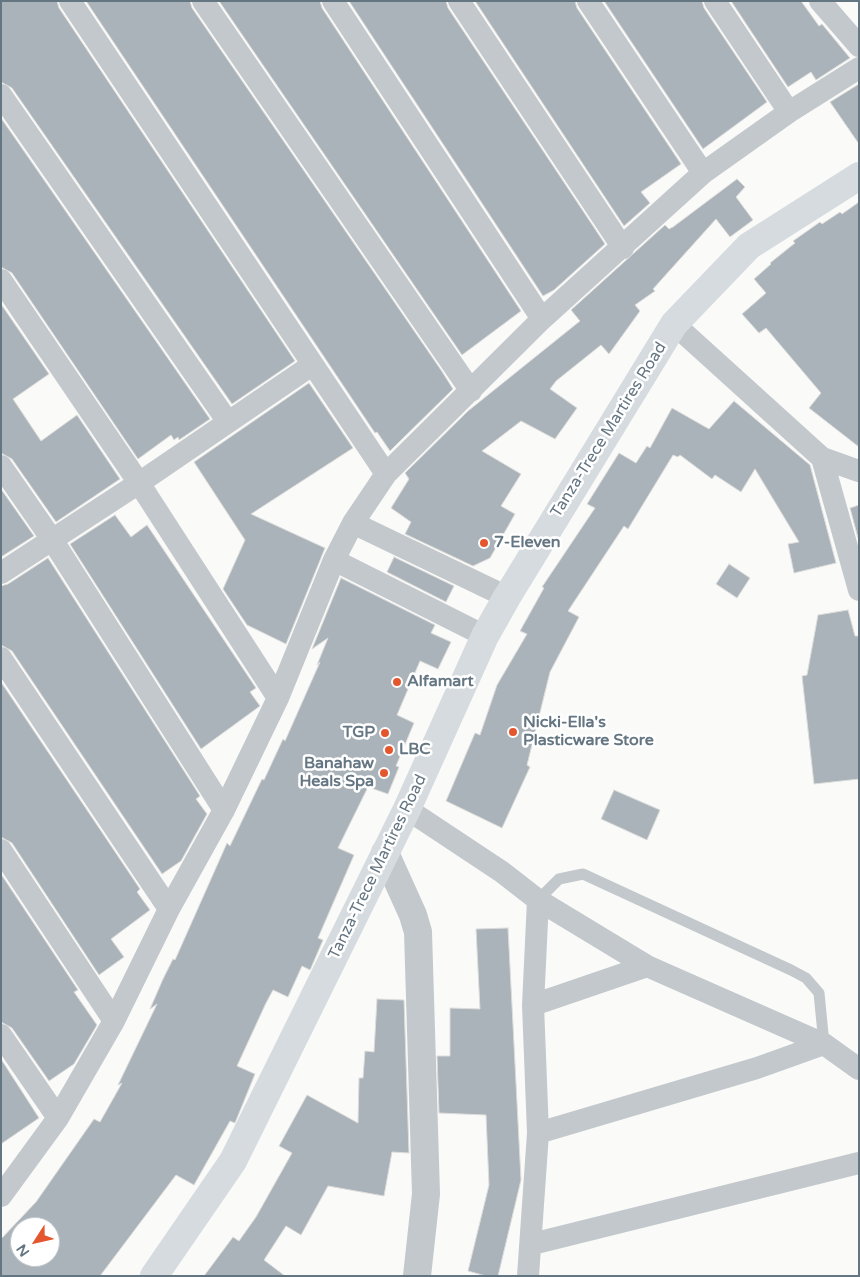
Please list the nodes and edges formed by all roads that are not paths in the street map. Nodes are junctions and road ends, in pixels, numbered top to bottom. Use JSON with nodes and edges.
{"nodes":[{"id":1,"x":70,"y":1,"type":"edge"},
{"id":2,"x":204,"y":1,"type":"edge"},
{"id":3,"x":333,"y":1,"type":"edge"},
{"id":4,"x":459,"y":1,"type":"edge"},
{"id":5,"x":588,"y":1,"type":"edge"},
{"id":6,"x":714,"y":1,"type":"edge"},
{"id":7,"x":820,"y":1,"type":"edge"},
{"id":8,"x":859,"y":46,"type":"edge"},
{"id":9,"x":859,"y":68,"type":"edge"},
{"id":10,"x":1,"y":95,"type":"edge"},
{"id":11,"x":789,"y":112,"type":"junction"},
{"id":12,"x":703,"y":173,"type":"junction"},
{"id":13,"x":859,"y":176,"type":"edge"},
{"id":14,"x":624,"y":248,"type":"junction"},
{"id":15,"x":1,"y":280,"type":"edge"},
{"id":16,"x":542,"y":319,"type":"junction"},
{"id":17,"x":674,"y":324,"type":"junction"},
{"id":18,"x":312,"y":365,"type":"junction"},
{"id":19,"x":471,"y":391,"type":"junction"},
{"id":20,"x":228,"y":422,"type":"junction"},
{"id":21,"x":822,"y":458,"type":"junction"},
{"id":22,"x":1,"y":466,"type":"edge"},
{"id":23,"x":859,"y":471,"type":"edge"},
{"id":24,"x":386,"y":474,"type":"junction"},
{"id":25,"x":140,"y":483,"type":"junction"},
{"id":26,"x":353,"y":523,"type":"junction"},
{"id":27,"x":53,"y":541,"type":"junction"},
{"id":28,"x":334,"y":560,"type":"junction"},
{"id":29,"x":1,"y":573,"type":"edge"},
{"id":30,"x":859,"y":590,"type":"edge"},
{"id":31,"x":507,"y":596,"type":"junction"},
{"id":32,"x":485,"y":636,"type":"junction"},
{"id":33,"x":1,"y":658,"type":"edge"},
{"id":34,"x":278,"y":698,"type":"junction"},
{"id":35,"x":407,"y":809,"type":"junction"},
{"id":36,"x":224,"y":810,"type":"junction"},
{"id":37,"x":1,"y":850,"type":"edge"},
{"id":38,"x":385,"y":853,"type":"junction"},
{"id":39,"x":538,"y":900,"type":"junction"},
{"id":40,"x":169,"y":910,"type":"junction"},
{"id":41,"x":647,"y":966,"type":"junction"},
{"id":42,"x":533,"y":1005,"type":"junction"},
{"id":43,"x":114,"y":1021,"type":"junction"},
{"id":44,"x":1,"y":1035,"type":"edge"},
{"id":45,"x":824,"y":1044,"type":"junction"},
{"id":46,"x":859,"y":1069,"type":"edge"},
{"id":47,"x":58,"y":1118,"type":"junction"},
{"id":48,"x":538,"y":1133,"type":"junction"},
{"id":49,"x":859,"y":1163,"type":"edge"},
{"id":50,"x":1,"y":1196,"type":"edge"},
{"id":51,"x":532,"y":1244,"type":"junction"},
{"id":52,"x":154,"y":1276,"type":"edge"},
{"id":53,"x":417,"y":1276,"type":"edge"},
{"id":54,"x":528,"y":1276,"type":"edge"}],
"edges":[{"from":1,"to":18,"type":"street"},
{"from":2,"to":19,"type":"street"},
{"from":3,"to":16,"type":"street"},
{"from":4,"to":14,"type":"street"},
{"from":5,"to":12,"type":"street"},
{"from":6,"to":11,"type":"street"},
{"from":7,"to":8,"type":"street"},
{"from":9,"to":11,"type":"street"},
{"from":10,"to":20,"type":"street"},
{"from":11,"to":12,"type":"street"},
{"from":12,"to":14,"type":"street"},
{"from":13,"to":17,"type":"main road","name":"Tanza-Trece Martires Road"},
{"from":14,"to":16,"type":"street"},
{"from":15,"to":25,"type":"street"},
{"from":16,"to":19,"type":"street"},
{"from":17,"to":21,"type":"street"},
{"from":17,"to":31,"type":"main road","name":"Tanza-Trece Martires Road"},
{"from":18,"to":20,"type":"street"},
{"from":18,"to":24,"type":"street"},
{"from":19,"to":24,"type":"street"},
{"from":20,"to":25,"type":"street"},
{"from":21,"to":23,"type":"street"},
{"from":21,"to":30,"type":"street"},
{"from":22,"to":27,"type":"street"},
{"from":24,"to":26,"type":"street"},
{"from":25,"to":27,"type":"street"},
{"from":25,"to":34,"type":"street"},
{"from":26,"to":28,"type":"street"},
{"from":26,"to":31,"type":"street"},
{"from":27,"to":29,"type":"street"},
{"from":27,"to":36,"type":"street"},
{"from":28,"to":32,"type":"street"},
{"from":28,"to":34,"type":"street"},
{"from":31,"to":32,"type":"main road","name":"Tanza-Trece Martires Road"},
{"from":32,"to":35,"type":"main road","name":"Tanza-Trece Martires Road"},
{"from":33,"to":40,"type":"street"},
{"from":34,"to":36,"type":"street"},
{"from":35,"to":38,"type":"main road","name":"Tanza-Trece Martires Road"},
{"from":35,"to":39,"type":"street"},
{"from":36,"to":40,"type":"street"},
{"from":37,"to":43,"type":"street"},
{"from":38,"to":52,"type":"main road","name":"Tanza-Trece Martires Road"},
{"from":38,"to":53,"type":"street"},
{"from":39,"to":41,"type":"street"},
{"from":39,"to":42,"type":"street"},
{"from":39,"to":45,"type":"lane"},
{"from":40,"to":43,"type":"street"},
{"from":41,"to":42,"type":"street"},
{"from":41,"to":45,"type":"street"},
{"from":42,"to":48,"type":"street"},
{"from":43,"to":47,"type":"street"},
{"from":44,"to":47,"type":"street"},
{"from":45,"to":46,"type":"street"},
{"from":45,"to":48,"type":"street"},
{"from":47,"to":50,"type":"street"},
{"from":48,"to":51,"type":"street"},
{"from":49,"to":51,"type":"street"},
{"from":51,"to":54,"type":"street"}]}
